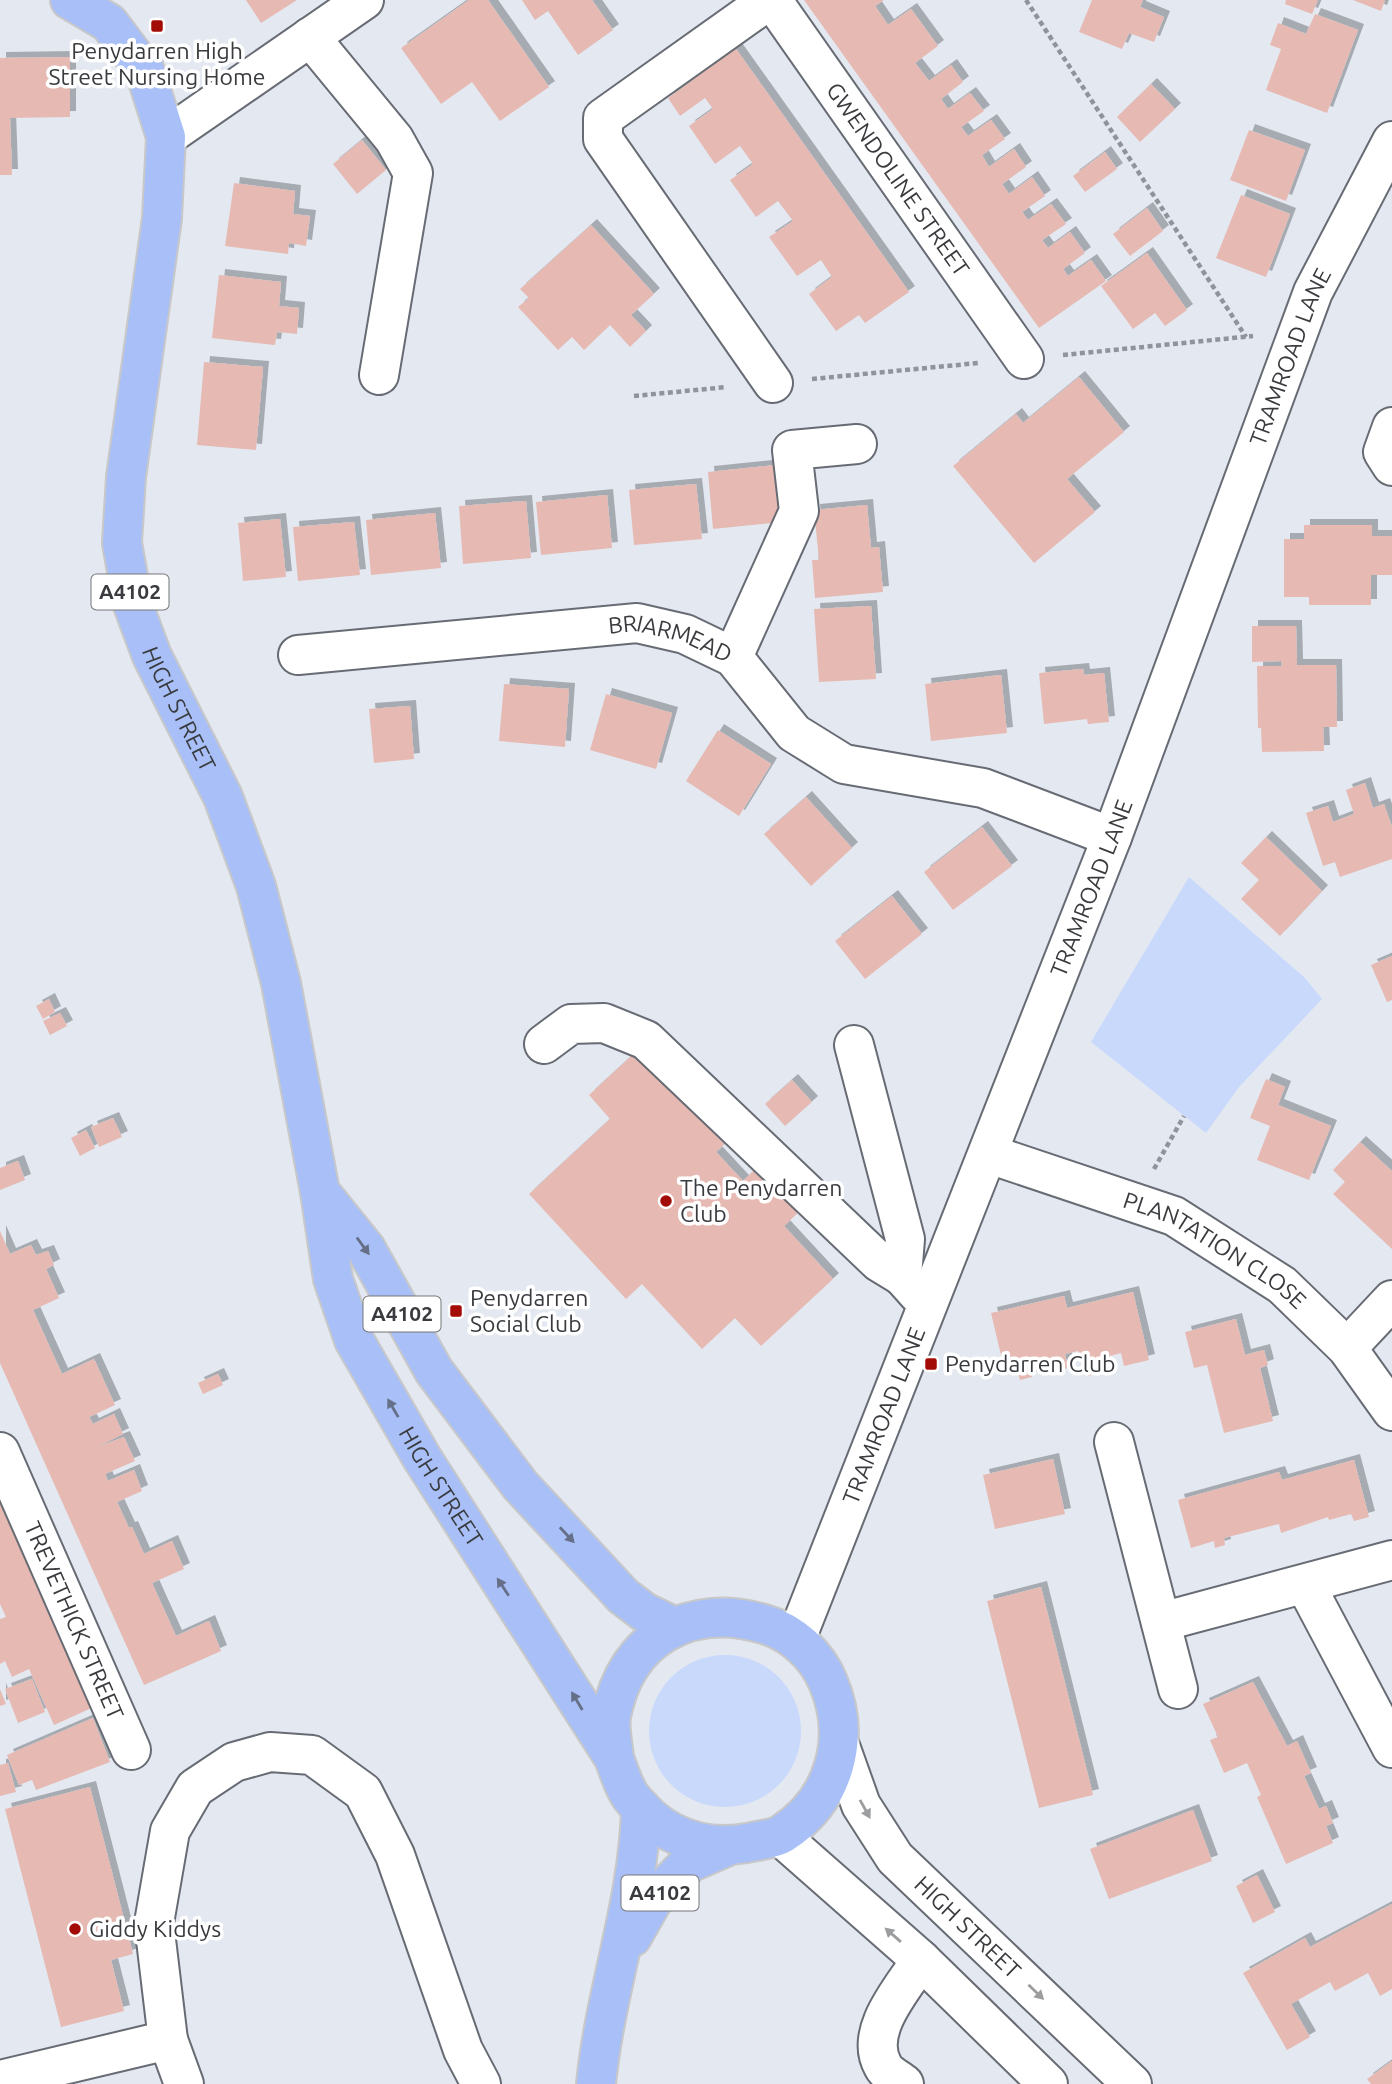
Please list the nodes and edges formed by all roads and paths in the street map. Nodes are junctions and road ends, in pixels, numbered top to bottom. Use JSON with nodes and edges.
{"nodes":[{"id":1,"x":70,"y":0,"type":"edge"},
{"id":2,"x":364,"y":0,"type":"edge"},
{"id":3,"x":771,"y":0,"type":"edge"},
{"id":4,"x":1026,"y":0,"type":"edge"},
{"id":5,"x":310,"y":37,"type":"junction"},
{"id":6,"x":166,"y":137,"type":"junction"},
{"id":7,"x":1392,"y":141,"type":"edge"},
{"id":8,"x":1299,"y":332,"type":"junction"},
{"id":9,"x":1246,"y":337,"type":"junction"},
{"id":10,"x":1024,"y":359,"type":"junction"},
{"id":11,"x":379,"y":375,"type":"dead end"},
{"id":12,"x":773,"y":383,"type":"junction"},
{"id":13,"x":634,"y":396,"type":"dead end"},
{"id":14,"x":1392,"y":427,"type":"edge"},
{"id":15,"x":857,"y":444,"type":"dead end"},
{"id":16,"x":1392,"y":466,"type":"edge"},
{"id":17,"x":298,"y":655,"type":"dead end"},
{"id":18,"x":733,"y":657,"type":"junction"},
{"id":19,"x":1112,"y":837,"type":"junction"},
{"id":20,"x":544,"y":1044,"type":"dead end"},
{"id":21,"x":854,"y":1045,"type":"dead end"},
{"id":22,"x":1184,"y":1116,"type":"dead end"},
{"id":23,"x":989,"y":1154,"type":"junction"},
{"id":24,"x":320,"y":1192,"type":"junction"},
{"id":25,"x":1134,"y":1203,"type":"junction"},
{"id":26,"x":914,"y":1290,"type":"junction"},
{"id":27,"x":1392,"y":1300,"type":"edge"},
{"id":28,"x":1347,"y":1348,"type":"junction"},
{"id":29,"x":1392,"y":1411,"type":"edge"},
{"id":30,"x":1114,"y":1442,"type":"dead end"},
{"id":31,"x":0,"y":1452,"type":"edge"},
{"id":32,"x":1392,"y":1560,"type":"edge"},
{"id":33,"x":1305,"y":1584,"type":"junction"},
{"id":34,"x":1161,"y":1622,"type":"junction"},
{"id":35,"x":673,"y":1626,"type":"junction"},
{"id":36,"x":796,"y":1639,"type":"junction"},
{"id":37,"x":1178,"y":1689,"type":"dead end"},
{"id":38,"x":840,"y":1746,"type":"junction"},
{"id":39,"x":1392,"y":1748,"type":"edge"},
{"id":40,"x":131,"y":1750,"type":"dead end"},
{"id":41,"x":614,"y":1758,"type":"junction"},
{"id":42,"x":641,"y":1808,"type":"junction"},
{"id":43,"x":780,"y":1836,"type":"junction"},
{"id":44,"x":726,"y":1847,"type":"junction"},
{"id":45,"x":921,"y":1960,"type":"junction"},
{"id":46,"x":618,"y":1962,"type":"junction"},
{"id":47,"x":168,"y":2040,"type":"junction"},
{"id":48,"x":0,"y":2080,"type":"edge"},
{"id":49,"x":184,"y":2084,"type":"edge"},
{"id":50,"x":481,"y":2084,"type":"edge"},
{"id":51,"x":596,"y":2084,"type":"edge"},
{"id":52,"x":904,"y":2084,"type":"edge"},
{"id":53,"x":1048,"y":2084,"type":"edge"},
{"id":54,"x":1132,"y":2084,"type":"edge"}],
"edges":[{"from":1,"to":6,"type":"main road","name":"HIGH STREET","number":"A4102"},
{"from":2,"to":5,"type":"street"},
{"from":3,"to":10,"type":"street","name":"GWENDOLINE STREET"},
{"from":3,"to":12,"type":"street"},
{"from":4,"to":9,"type":"path"},
{"from":5,"to":6,"type":"street"},
{"from":5,"to":11,"type":"street"},
{"from":6,"to":24,"type":"main road","name":"HIGH STREET","number":"A4102"},
{"from":7,"to":8,"type":"street","name":"TRAMROAD LANE"},
{"from":8,"to":9,"type":"path"},
{"from":8,"to":19,"type":"street","name":"TRAMROAD LANE"},
{"from":9,"to":10,"type":"path"},
{"from":10,"to":12,"type":"path"},
{"from":12,"to":13,"type":"path"},
{"from":14,"to":16,"type":"street"},
{"from":15,"to":18,"type":"street"},
{"from":17,"to":18,"type":"street","name":"BRIARMEAD"},
{"from":18,"to":19,"type":"street","name":"BRIARMEAD"},
{"from":19,"to":23,"type":"street","name":"TRAMROAD LANE"},
{"from":20,"to":26,"type":"street"},
{"from":21,"to":26,"type":"street"},
{"from":22,"to":25,"type":"path"},
{"from":23,"to":25,"type":"street","name":"PLANTATION CLOSE"},
{"from":23,"to":26,"type":"street","name":"TRAMROAD LANE"},
{"from":24,"to":35,"type":"main road","name":"HIGH STREET","number":"A4102","one_way":true},
{"from":41,"to":24,"type":"main road","name":"HIGH STREET","number":"A4102","one_way":true},
{"from":25,"to":28,"type":"street","name":"PLANTATION CLOSE"},
{"from":26,"to":36,"type":"street","name":"TRAMROAD LANE"},
{"from":27,"to":28,"type":"street"},
{"from":28,"to":29,"type":"street","name":"PLANTATION CLOSE"},
{"from":30,"to":34,"type":"street"},
{"from":31,"to":40,"type":"street","name":"TREVETHICK STREET"},
{"from":32,"to":33,"type":"street"},
{"from":33,"to":34,"type":"street"},
{"from":33,"to":39,"type":"street"},
{"from":34,"to":37,"type":"street"},
{"from":35,"to":36,"type":"main road","name":"HIGH STREET","number":"A4102"},
{"from":35,"to":41,"type":"main road","name":"HIGH STREET","number":"A4102"},
{"from":36,"to":38,"type":"main road","name":"HIGH STREET","number":"A4102"},
{"from":38,"to":43,"type":"main road","name":"HIGH STREET","number":"A4102"},
{"from":38,"to":54,"type":"street","name":"HIGH STREET","one_way":true},
{"from":41,"to":42,"type":"main road","name":"HIGH STREET","number":"A4102"},
{"from":42,"to":44,"type":"main road","name":"HIGH STREET","number":"A4102"},
{"from":42,"to":46,"type":"main road","number":"A4102"},
{"from":43,"to":44,"type":"main road","name":"HIGH STREET","number":"A4102"},
{"from":45,"to":43,"type":"street","one_way":true},
{"from":44,"to":46,"type":"main road","number":"A4102"},
{"from":45,"to":52,"type":"street"},
{"from":45,"to":53,"type":"street"},
{"from":46,"to":51,"type":"main road","number":"A4102"},
{"from":47,"to":48,"type":"street"},
{"from":47,"to":49,"type":"street"},
{"from":47,"to":50,"type":"street"}]}
